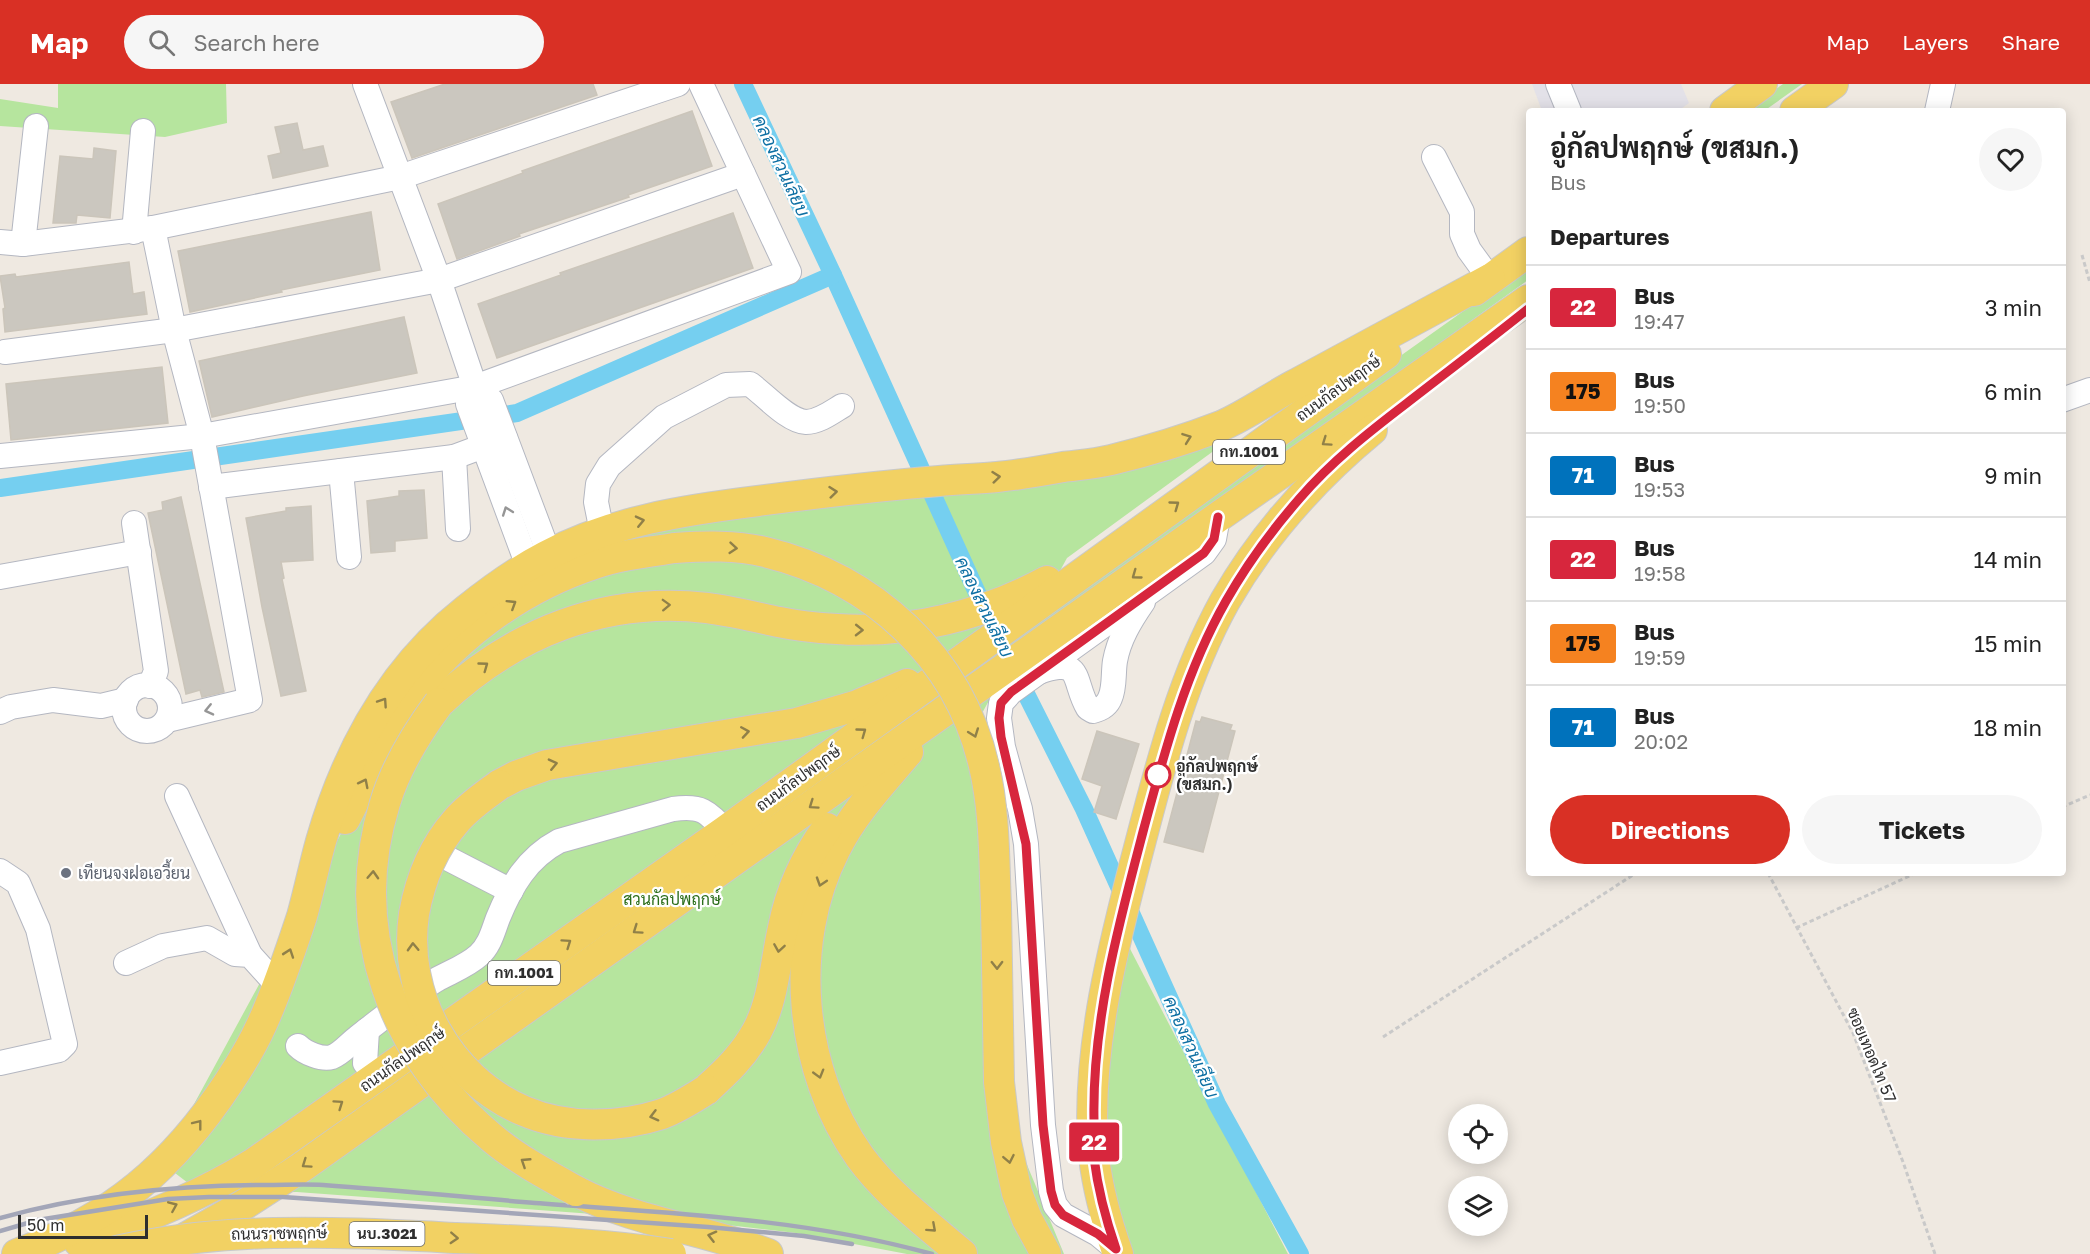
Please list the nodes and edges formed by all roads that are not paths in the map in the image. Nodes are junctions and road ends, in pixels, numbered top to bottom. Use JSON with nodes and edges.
{"nodes":[{"id":1,"x":678,"y":84,"type":"edge"},
{"id":2,"x":700,"y":84,"type":"edge"},
{"id":3,"x":1558,"y":84,"type":"edge"},
{"id":4,"x":1762,"y":84,"type":"edge"},
{"id":5,"x":1833,"y":84,"type":"edge"},
{"id":6,"x":1943,"y":84,"type":"edge"},
{"id":7,"x":367,"y":85,"type":"edge"},
{"id":8,"x":1568,"y":108,"type":"edge"},
{"id":9,"x":1729,"y":108,"type":"edge"},
{"id":10,"x":1799,"y":108,"type":"edge"},
{"id":11,"x":1938,"y":108,"type":"edge"},
{"id":12,"x":36,"y":126,"type":"dead end"},
{"id":13,"x":143,"y":131,"type":"dead end"},
{"id":14,"x":1434,"y":157,"type":"dead end"},
{"id":15,"x":743,"y":174,"type":"junction"},
{"id":16,"x":400,"y":177,"type":"junction"},
{"id":17,"x":143,"y":230,"type":"junction"},
{"id":18,"x":12,"y":243,"type":"edge"},
{"id":19,"x":1526,"y":253,"type":"edge"},
{"id":20,"x":439,"y":279,"type":"junction"},
{"id":21,"x":1490,"y":279,"type":"junction"},
{"id":22,"x":1526,"y":301,"type":"edge"},
{"id":23,"x":1526,"y":311,"type":"edge"},
{"id":24,"x":174,"y":330,"type":"junction"},
{"id":25,"x":5,"y":352,"type":"dead end"},
{"id":26,"x":2090,"y":390,"type":"edge"},
{"id":27,"x":478,"y":397,"type":"junction"},
{"id":28,"x":2066,"y":399,"type":"edge"},
{"id":29,"x":842,"y":406,"type":"dead end"},
{"id":30,"x":492,"y":436,"type":"junction"},
{"id":31,"x":0,"y":456,"type":"edge"},
{"id":32,"x":454,"y":457,"type":"junction"},
{"id":33,"x":207,"y":461,"type":"junction"},
{"id":34,"x":341,"y":471,"type":"junction"},
{"id":35,"x":1218,"y":517,"type":"junction"},
{"id":36,"x":135,"y":523,"type":"dead end"},
{"id":37,"x":458,"y":529,"type":"dead end"},
{"id":38,"x":603,"y":532,"type":"junction"},
{"id":39,"x":139,"y":552,"type":"junction"},
{"id":40,"x":349,"y":557,"type":"dead end"},
{"id":41,"x":538,"y":560,"type":"junction"},
{"id":42,"x":0,"y":577,"type":"edge"},
{"id":43,"x":1149,"y":593,"type":"junction"},
{"id":44,"x":1003,"y":614,"type":"junction"},
{"id":45,"x":975,"y":649,"type":"junction"},
{"id":46,"x":1020,"y":675,"type":"junction"},
{"id":47,"x":150,"y":686,"type":"junction"},
{"id":48,"x":126,"y":700,"type":"junction"},
{"id":49,"x":0,"y":712,"type":"edge"},
{"id":50,"x":940,"y":716,"type":"junction"},
{"id":51,"x":167,"y":720,"type":"junction"},
{"id":52,"x":177,"y":796,"type":"dead end"},
{"id":53,"x":725,"y":831,"type":"junction"},
{"id":54,"x":445,"y":857,"type":"dead end"},
{"id":55,"x":0,"y":871,"type":"edge"},
{"id":56,"x":511,"y":891,"type":"junction"},
{"id":57,"x":303,"y":912,"type":"junction"},
{"id":58,"x":250,"y":955,"type":"junction"},
{"id":59,"x":126,"y":963,"type":"dead end"},
{"id":60,"x":278,"y":986,"type":"junction"},
{"id":61,"x":367,"y":1030,"type":"junction"},
{"id":62,"x":298,"y":1046,"type":"dead end"},
{"id":63,"x":365,"y":1063,"type":"dead end"},
{"id":64,"x":0,"y":1064,"type":"edge"},
{"id":65,"x":1117,"y":1252,"type":"edge"},
{"id":66,"x":17,"y":1254,"type":"edge"},
{"id":67,"x":39,"y":1254,"type":"edge"},
{"id":68,"x":104,"y":1254,"type":"edge"},
{"id":69,"x":153,"y":1254,"type":"edge"},
{"id":70,"x":671,"y":1254,"type":"edge"},
{"id":71,"x":768,"y":1254,"type":"edge"},
{"id":72,"x":962,"y":1254,"type":"edge"},
{"id":73,"x":1046,"y":1254,"type":"edge"}],
"edges":[{"from":1,"to":16,"type":"street"},
{"from":2,"to":15,"type":"street"},
{"from":3,"to":8,"type":"street"},
{"from":4,"to":9,"type":"main road"},
{"from":5,"to":10,"type":"main road"},
{"from":6,"to":11,"type":"street"},
{"from":7,"to":16,"type":"street"},
{"from":12,"to":18,"type":"street"},
{"from":13,"to":17,"type":"street"},
{"from":14,"to":21,"type":"street"},
{"from":15,"to":20,"type":"street"},
{"from":15,"to":27,"type":"street"},
{"from":16,"to":17,"type":"street"},
{"from":16,"to":20,"type":"street"},
{"from":17,"to":18,"type":"street"},
{"from":17,"to":24,"type":"street"},
{"from":19,"to":21,"type":"main road","name":"ถนนกัลปพฤกษ์","number":"กท.1001"},
{"from":20,"to":24,"type":"street"},
{"from":20,"to":27,"type":"street"},
{"from":38,"to":21,"type":"main road","one_way":true},
{"from":44,"to":21,"type":"main road","name":"ถนนกัลปพฤกษ์","number":"กท.1001","one_way":true},
{"from":22,"to":35,"type":"main road","name":"ถนนกัลปพฤกษ์","number":"กท.1001","one_way":true},
{"from":23,"to":65,"type":"main road"},
{"from":24,"to":25,"type":"street"},
{"from":24,"to":33,"type":"street"},
{"from":26,"to":28,"type":"street"},
{"from":27,"to":30,"type":"street"},
{"from":27,"to":33,"type":"street"},
{"from":29,"to":38,"type":"street"},
{"from":30,"to":32,"type":"street"},
{"from":30,"to":41,"type":"street"},
{"from":31,"to":33,"type":"street"},
{"from":32,"to":34,"type":"street"},
{"from":32,"to":37,"type":"street"},
{"from":33,"to":34,"type":"street"},
{"from":33,"to":51,"type":"street","one_way":true},
{"from":34,"to":40,"type":"street"},
{"from":35,"to":43,"type":"street"},
{"from":35,"to":46,"type":"main road","name":"ถนนกัลปพฤกษ์","number":"กท.1001","one_way":true},
{"from":36,"to":39,"type":"street"},
{"from":38,"to":41,"type":"main road"},
{"from":39,"to":42,"type":"street"},
{"from":39,"to":47,"type":"street"},
{"from":57,"to":41,"type":"main road","one_way":true},
{"from":43,"to":46,"type":"street"},
{"from":43,"to":46,"type":"street"},
{"from":44,"to":45,"type":"main road","name":"ถนนกัลปพฤกษ์","number":"กท.1001"},
{"from":71,"to":44,"type":"main road","one_way":true,"bridge":true},
{"from":50,"to":45,"type":"main road","one_way":true,"bridge":true},
{"from":53,"to":45,"type":"main road","name":"ถนนกัลปพฤกษ์","number":"กท.1001","one_way":true},
{"from":46,"to":50,"type":"main road","name":"ถนนกัลปพฤกษ์","number":"กท.1001"},
{"from":46,"to":65,"type":"street"},
{"from":47,"to":48,"type":"street"},
{"from":47,"to":51,"type":"street"},
{"from":48,"to":49,"type":"street"},
{"from":48,"to":51,"type":"street"},
{"from":50,"to":69,"type":"main road","name":"ถนนกัลปพฤกษ์","number":"กท.1001","one_way":true},
{"from":50,"to":72,"type":"main road","one_way":true},
{"from":52,"to":58,"type":"street"},
{"from":53,"to":56,"type":"street"},
{"from":67,"to":53,"type":"main road","name":"ถนนกัลปพฤกษ์","number":"กท.1001","one_way":true},
{"from":54,"to":56,"type":"street"},
{"from":55,"to":64,"type":"street"},
{"from":56,"to":61,"type":"street"},
{"from":60,"to":57,"type":"main road","one_way":true},
{"from":57,"to":73,"type":"main road","one_way":true,"bridge":true},
{"from":58,"to":59,"type":"street"},
{"from":58,"to":60,"type":"street"},
{"from":66,"to":60,"type":"main road","one_way":true},
{"from":61,"to":62,"type":"street"},
{"from":61,"to":63,"type":"street"},
{"from":68,"to":70,"type":"main road","name":"ถนนราชพฤกษ์","number":"นบ.3021","one_way":true,"bridge":true}]}
